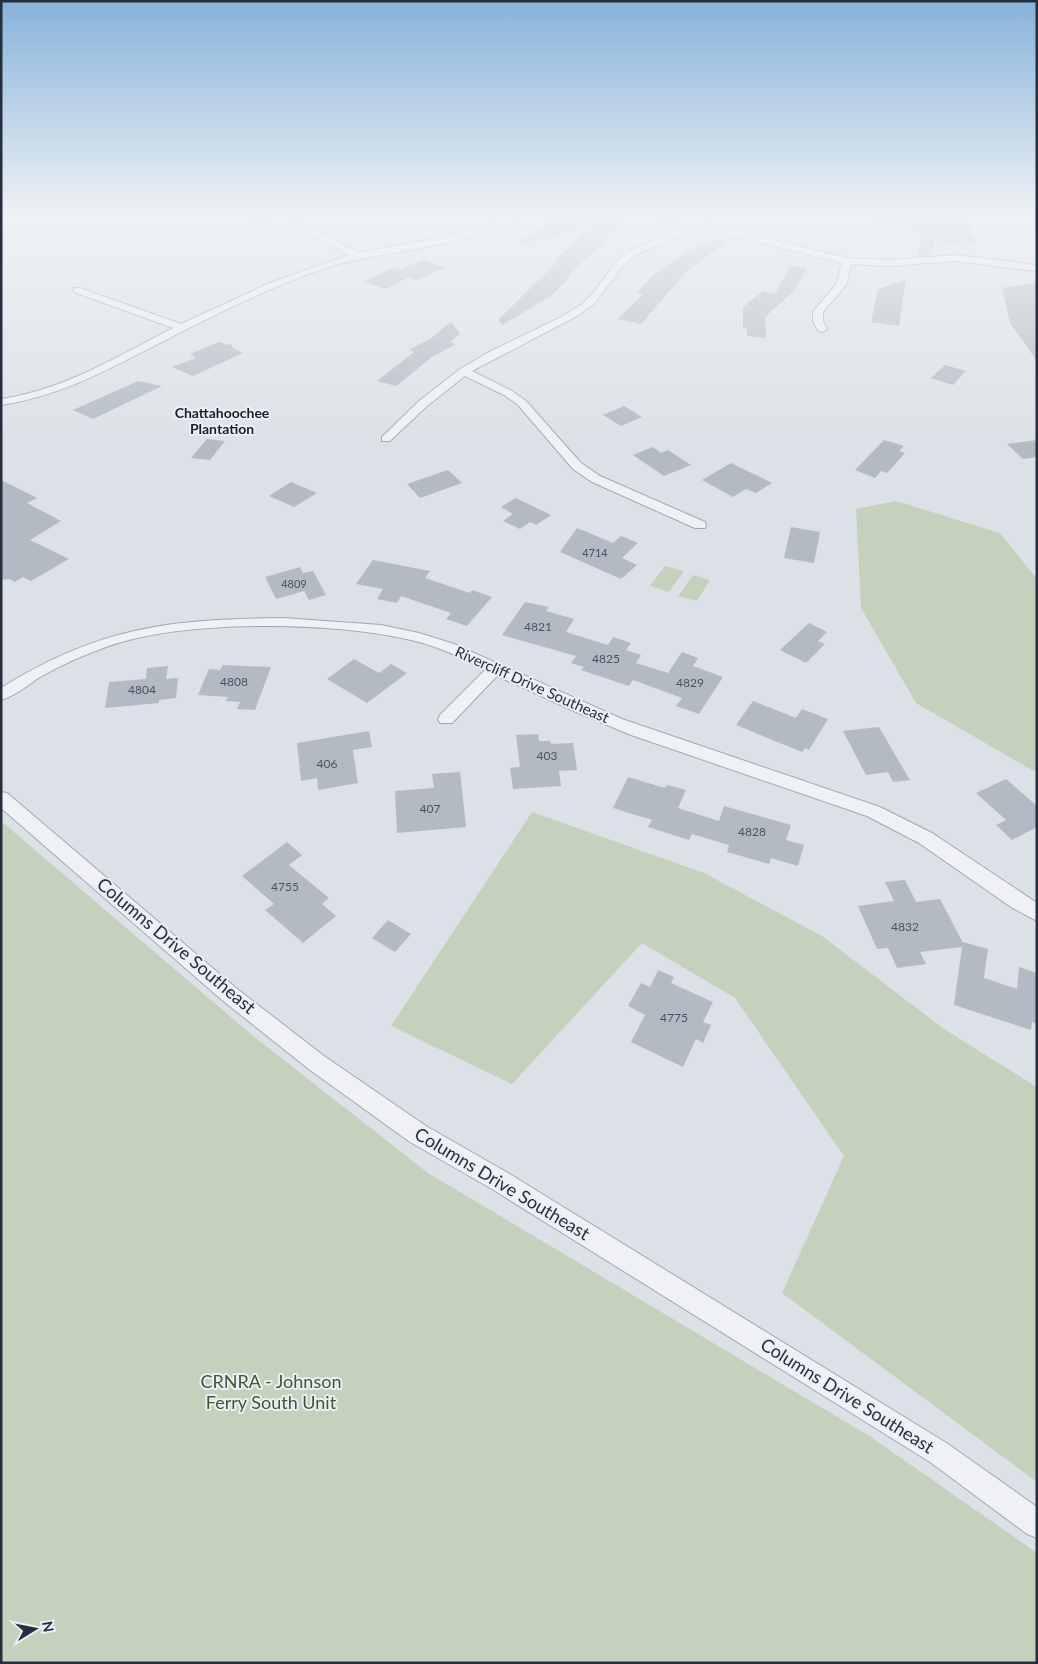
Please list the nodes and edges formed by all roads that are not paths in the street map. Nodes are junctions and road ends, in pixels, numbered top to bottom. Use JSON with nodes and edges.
{"nodes":[{"id":1,"x":84,"y":293,"type":"edge"},
{"id":2,"x":256,"y":293,"type":"edge"},
{"id":3,"x":599,"y":293,"type":"edge"},
{"id":4,"x":835,"y":293,"type":"edge"},
{"id":5,"x":182,"y":328,"type":"junction"},
{"id":6,"x":822,"y":329,"type":"dead end"},
{"id":7,"x":464,"y":371,"type":"junction"},
{"id":8,"x":1,"y":402,"type":"edge"},
{"id":9,"x":386,"y":439,"type":"dead end"},
{"id":10,"x":700,"y":525,"type":"dead end"},
{"id":11,"x":496,"y":668,"type":"junction"},
{"id":12,"x":1,"y":695,"type":"edge"},
{"id":13,"x":446,"y":718,"type":"dead end"},
{"id":14,"x":1,"y":798,"type":"edge"},
{"id":15,"x":1037,"y":913,"type":"edge"},
{"id":16,"x":1037,"y":1524,"type":"edge"}],
"edges":[{"from":1,"to":5,"type":"street"},
{"from":2,"to":5,"type":"street"},
{"from":3,"to":7,"type":"street"},
{"from":4,"to":6,"type":"street"},
{"from":5,"to":8,"type":"street"},
{"from":7,"to":9,"type":"street"},
{"from":7,"to":10,"type":"street"},
{"from":11,"to":12,"type":"street","name":"Rivercliff Drive Southeast"},
{"from":11,"to":13,"type":"street"},
{"from":11,"to":15,"type":"street","name":"Rivercliff Drive Southeast"},
{"from":14,"to":16,"type":"street","name":"Columns Drive Southeast"}]}
